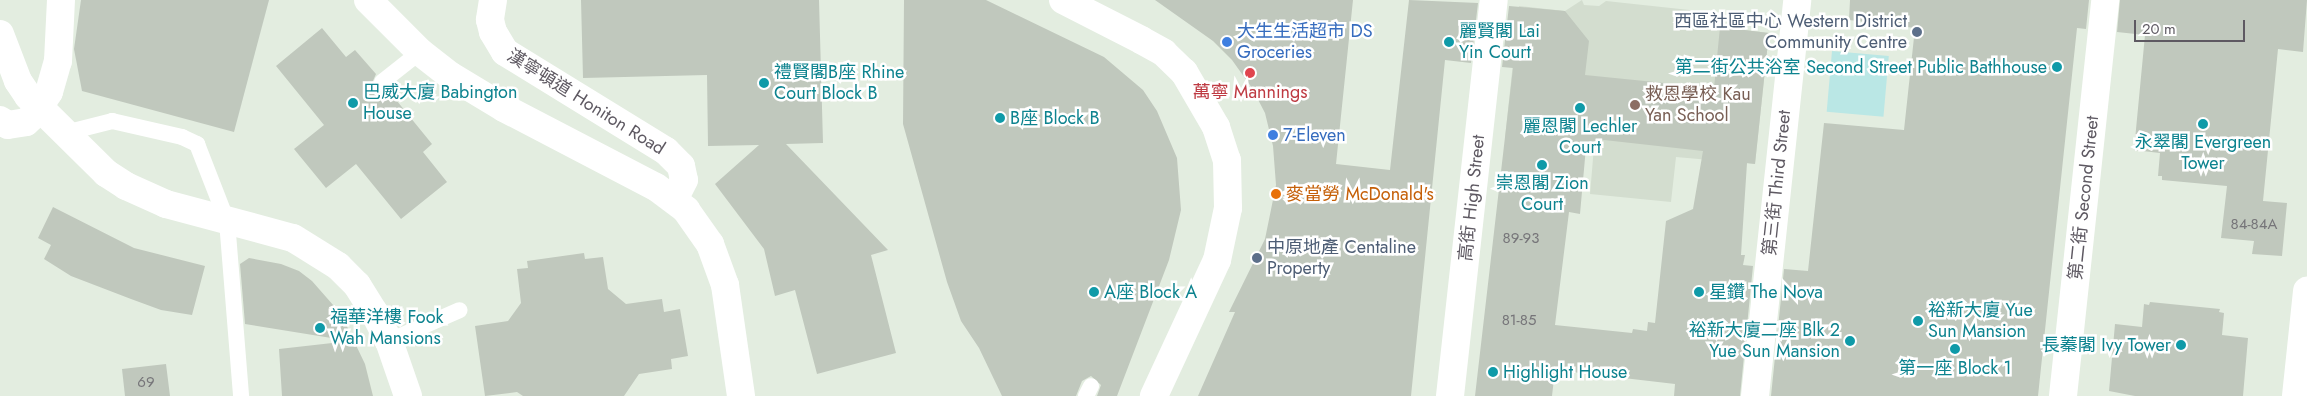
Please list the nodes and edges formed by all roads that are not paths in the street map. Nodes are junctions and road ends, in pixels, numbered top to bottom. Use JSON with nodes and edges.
{"nodes":[{"id":1,"x":61,"y":0,"type":"edge"},
{"id":2,"x":368,"y":0,"type":"edge"},
{"id":3,"x":493,"y":0,"type":"edge"},
{"id":4,"x":1063,"y":0,"type":"edge"},
{"id":5,"x":1494,"y":0,"type":"edge"},
{"id":6,"x":1796,"y":0,"type":"edge"},
{"id":7,"x":2105,"y":0,"type":"edge"},
{"id":8,"x":0,"y":34,"type":"edge"},
{"id":9,"x":420,"y":52,"type":"junction"},
{"id":10,"x":382,"y":82,"type":"dead end"},
{"id":11,"x":39,"y":109,"type":"junction"},
{"id":12,"x":0,"y":120,"type":"edge"},
{"id":13,"x":65,"y":133,"type":"junction"},
{"id":14,"x":674,"y":200,"type":"junction"},
{"id":15,"x":227,"y":221,"type":"junction"},
{"id":16,"x":2307,"y":291,"type":"edge"},
{"id":17,"x":460,"y":310,"type":"dead end"},
{"id":18,"x":389,"y":341,"type":"junction"},
{"id":19,"x":241,"y":396,"type":"edge"},
{"id":20,"x":408,"y":396,"type":"edge"},
{"id":21,"x":742,"y":396,"type":"edge"},
{"id":22,"x":1154,"y":396,"type":"edge"},
{"id":23,"x":1450,"y":396,"type":"edge"},
{"id":24,"x":1755,"y":396,"type":"edge"},
{"id":25,"x":2063,"y":396,"type":"edge"},
{"id":26,"x":2296,"y":396,"type":"edge"}],
"edges":[{"from":1,"to":11,"type":"street"},
{"from":2,"to":9,"type":"street"},
{"from":3,"to":14,"type":"street","name":"漢寧頓道 Honiton Road"},
{"from":4,"to":22,"type":"street"},
{"from":5,"to":23,"type":"street","name":"高街 High Street"},
{"from":6,"to":24,"type":"street","name":"第三街 Third Street"},
{"from":7,"to":25,"type":"street","name":"第二街 Second Street"},
{"from":8,"to":11,"type":"street"},
{"from":9,"to":10,"type":"lane"},
{"from":9,"to":14,"type":"street"},
{"from":11,"to":12,"type":"street"},
{"from":11,"to":13,"type":"street"},
{"from":13,"to":15,"type":"street"},
{"from":13,"to":15,"type":"lane"},
{"from":14,"to":21,"type":"street"},
{"from":15,"to":18,"type":"street"},
{"from":15,"to":19,"type":"lane"},
{"from":16,"to":26,"type":"street"},
{"from":17,"to":18,"type":"lane"},
{"from":18,"to":20,"type":"street"}]}
